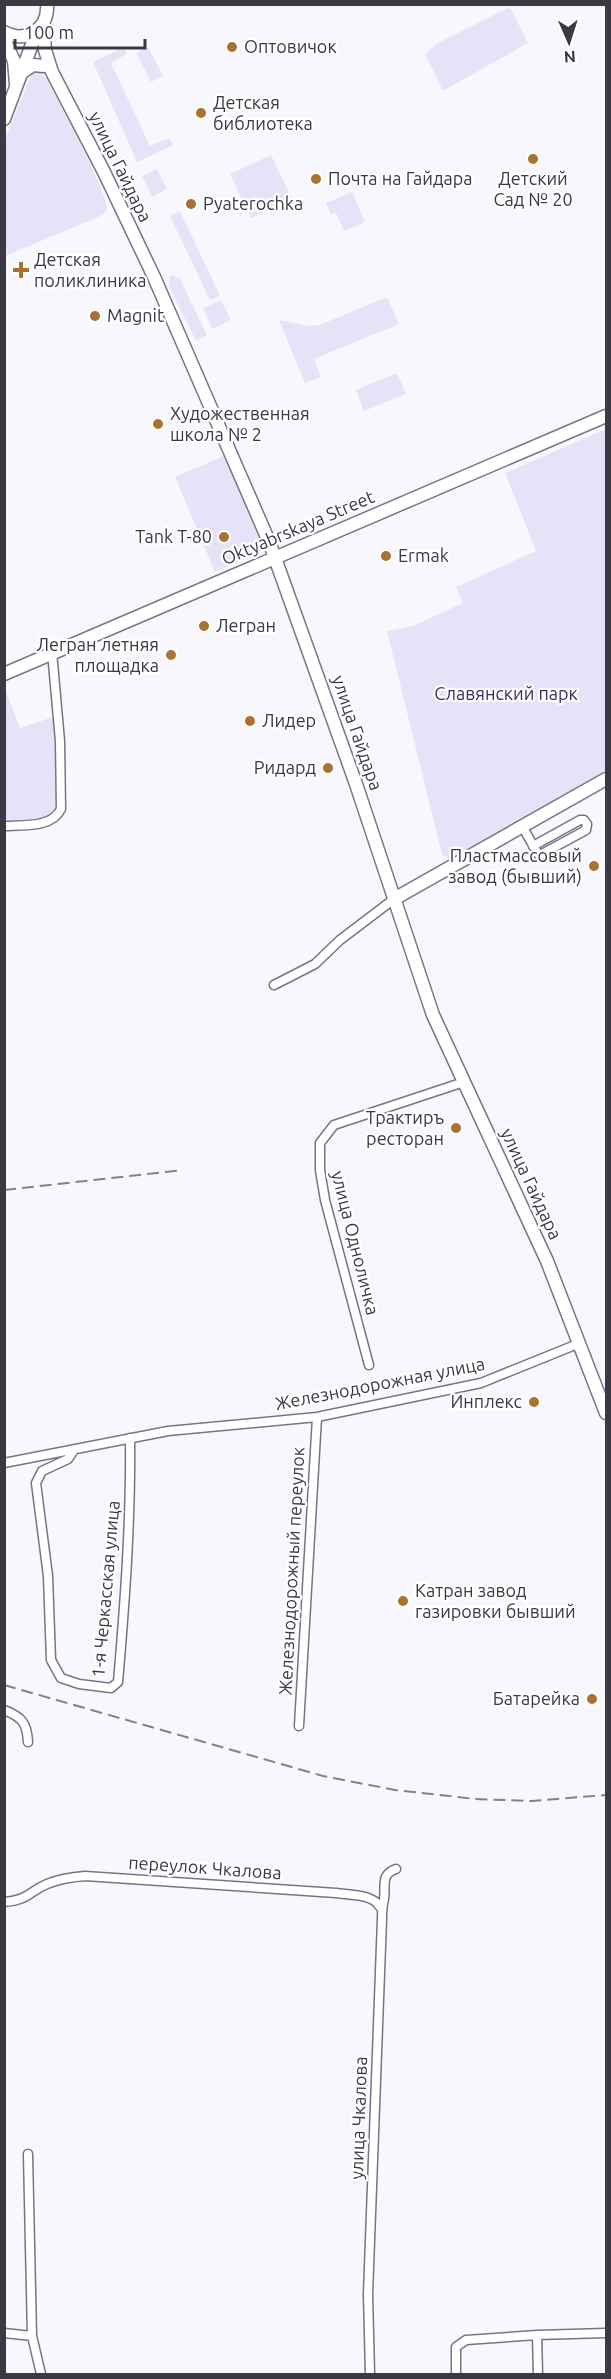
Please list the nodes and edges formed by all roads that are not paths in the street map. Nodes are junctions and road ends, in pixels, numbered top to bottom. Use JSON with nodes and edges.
{"nodes":[{"id":1,"x":48,"y":6,"type":"edge"},
{"id":2,"x":40,"y":28,"type":"junction"},
{"id":3,"x":6,"y":35,"type":"edge"},
{"id":4,"x":29,"y":52,"type":"junction"},
{"id":5,"x":48,"y":69,"type":"junction"},
{"id":6,"x":21,"y":73,"type":"junction"},
{"id":7,"x":16,"y":88,"type":"junction"},
{"id":8,"x":4,"y":119,"type":"edge"},
{"id":9,"x":606,"y":416,"type":"edge"},
{"id":10,"x":275,"y":558,"type":"junction"},
{"id":11,"x":52,"y":652,"type":"junction"},
{"id":12,"x":4,"y":674,"type":"edge"},
{"id":13,"x":606,"y":779,"type":"edge"},
{"id":14,"x":4,"y":826,"type":"edge"},
{"id":15,"x":522,"y":826,"type":"junction"},
{"id":16,"x":533,"y":846,"type":"junction"},
{"id":17,"x":394,"y":899,"type":"junction"},
{"id":18,"x":274,"y":985,"type":"dead end"},
{"id":19,"x":464,"y":1082,"type":"junction"},
{"id":20,"x":580,"y":1343,"type":"junction"},
{"id":21,"x":369,"y":1365,"type":"dead end"},
{"id":22,"x":606,"y":1413,"type":"edge"},
{"id":23,"x":317,"y":1417,"type":"junction"},
{"id":24,"x":130,"y":1438,"type":"junction"},
{"id":25,"x":74,"y":1450,"type":"junction"},
{"id":26,"x":4,"y":1463,"type":"edge"},
{"id":27,"x":4,"y":1710,"type":"edge"},
{"id":28,"x":300,"y":1726,"type":"dead end"},
{"id":29,"x":28,"y":1742,"type":"dead end"},
{"id":30,"x":396,"y":1869,"type":"dead end"},
{"id":31,"x":4,"y":1902,"type":"edge"},
{"id":32,"x":380,"y":1907,"type":"junction"},
{"id":33,"x":28,"y":2154,"type":"dead end"},
{"id":34,"x":4,"y":2333,"type":"edge"},
{"id":35,"x":606,"y":2333,"type":"edge"},
{"id":36,"x":537,"y":2335,"type":"junction"},
{"id":37,"x":32,"y":2336,"type":"junction"},
{"id":38,"x":41,"y":2374,"type":"edge"},
{"id":39,"x":370,"y":2374,"type":"edge"},
{"id":40,"x":456,"y":2374,"type":"edge"},
{"id":41,"x":538,"y":2374,"type":"edge"}],
"edges":[{"from":1,"to":2,"type":"main road"},
{"from":2,"to":3,"type":"main road"},
{"from":2,"to":4,"type":"main road"},
{"from":2,"to":5,"type":"main road","name":"улица Гайдара"},
{"from":3,"to":4,"type":"main road","name":"улица Гайдара"},
{"from":3,"to":7,"type":"main road"},
{"from":4,"to":5,"type":"main road","name":"улица Гайдара"},
{"from":4,"to":6,"type":"main road"},
{"from":5,"to":6,"type":"main road"},
{"from":5,"to":10,"type":"main road","name":"улица Гайдара"},
{"from":6,"to":7,"type":"main road"},
{"from":7,"to":8,"type":"main road"},
{"from":9,"to":10,"type":"main road","name":"Oktyabrskaya Street"},
{"from":10,"to":11,"type":"main road","name":"Oktyabrskaya Street"},
{"from":10,"to":17,"type":"main road","name":"улица Гайдара"},
{"from":11,"to":12,"type":"main road","name":"Oktyabrskaya Street"},
{"from":11,"to":14,"type":"street"},
{"from":13,"to":15,"type":"main road"},
{"from":15,"to":16,"type":"street"},
{"from":15,"to":17,"type":"main road"},
{"from":16,"to":16,"type":"street"},
{"from":17,"to":18,"type":"street"},
{"from":17,"to":19,"type":"main road","name":"улица Гайдара"},
{"from":19,"to":20,"type":"main road","name":"улица Гайдара"},
{"from":19,"to":21,"type":"street","name":"улица Одноличка"},
{"from":20,"to":22,"type":"main road","name":"улица Гайдара"},
{"from":20,"to":23,"type":"street","name":"Железнодорожная улица"},
{"from":23,"to":24,"type":"street","name":"Железнодорожная улица"},
{"from":23,"to":28,"type":"street","name":"Железнодорожный переулок"},
{"from":24,"to":25,"type":"street","name":"Железнодорожная улица"},
{"from":24,"to":25,"type":"street","name":"1-я Черкасская улица"},
{"from":25,"to":26,"type":"street","name":"Железнодорожная улица"},
{"from":27,"to":29,"type":"street"},
{"from":30,"to":32,"type":"street","name":"улица Чкалова"},
{"from":31,"to":32,"type":"street","name":"переулок Чкалова"},
{"from":32,"to":39,"type":"street","name":"улица Чкалова"},
{"from":33,"to":37,"type":"street"},
{"from":34,"to":37,"type":"street"},
{"from":35,"to":36,"type":"street"},
{"from":36,"to":40,"type":"street"},
{"from":36,"to":41,"type":"street"},
{"from":37,"to":38,"type":"street"}]}
